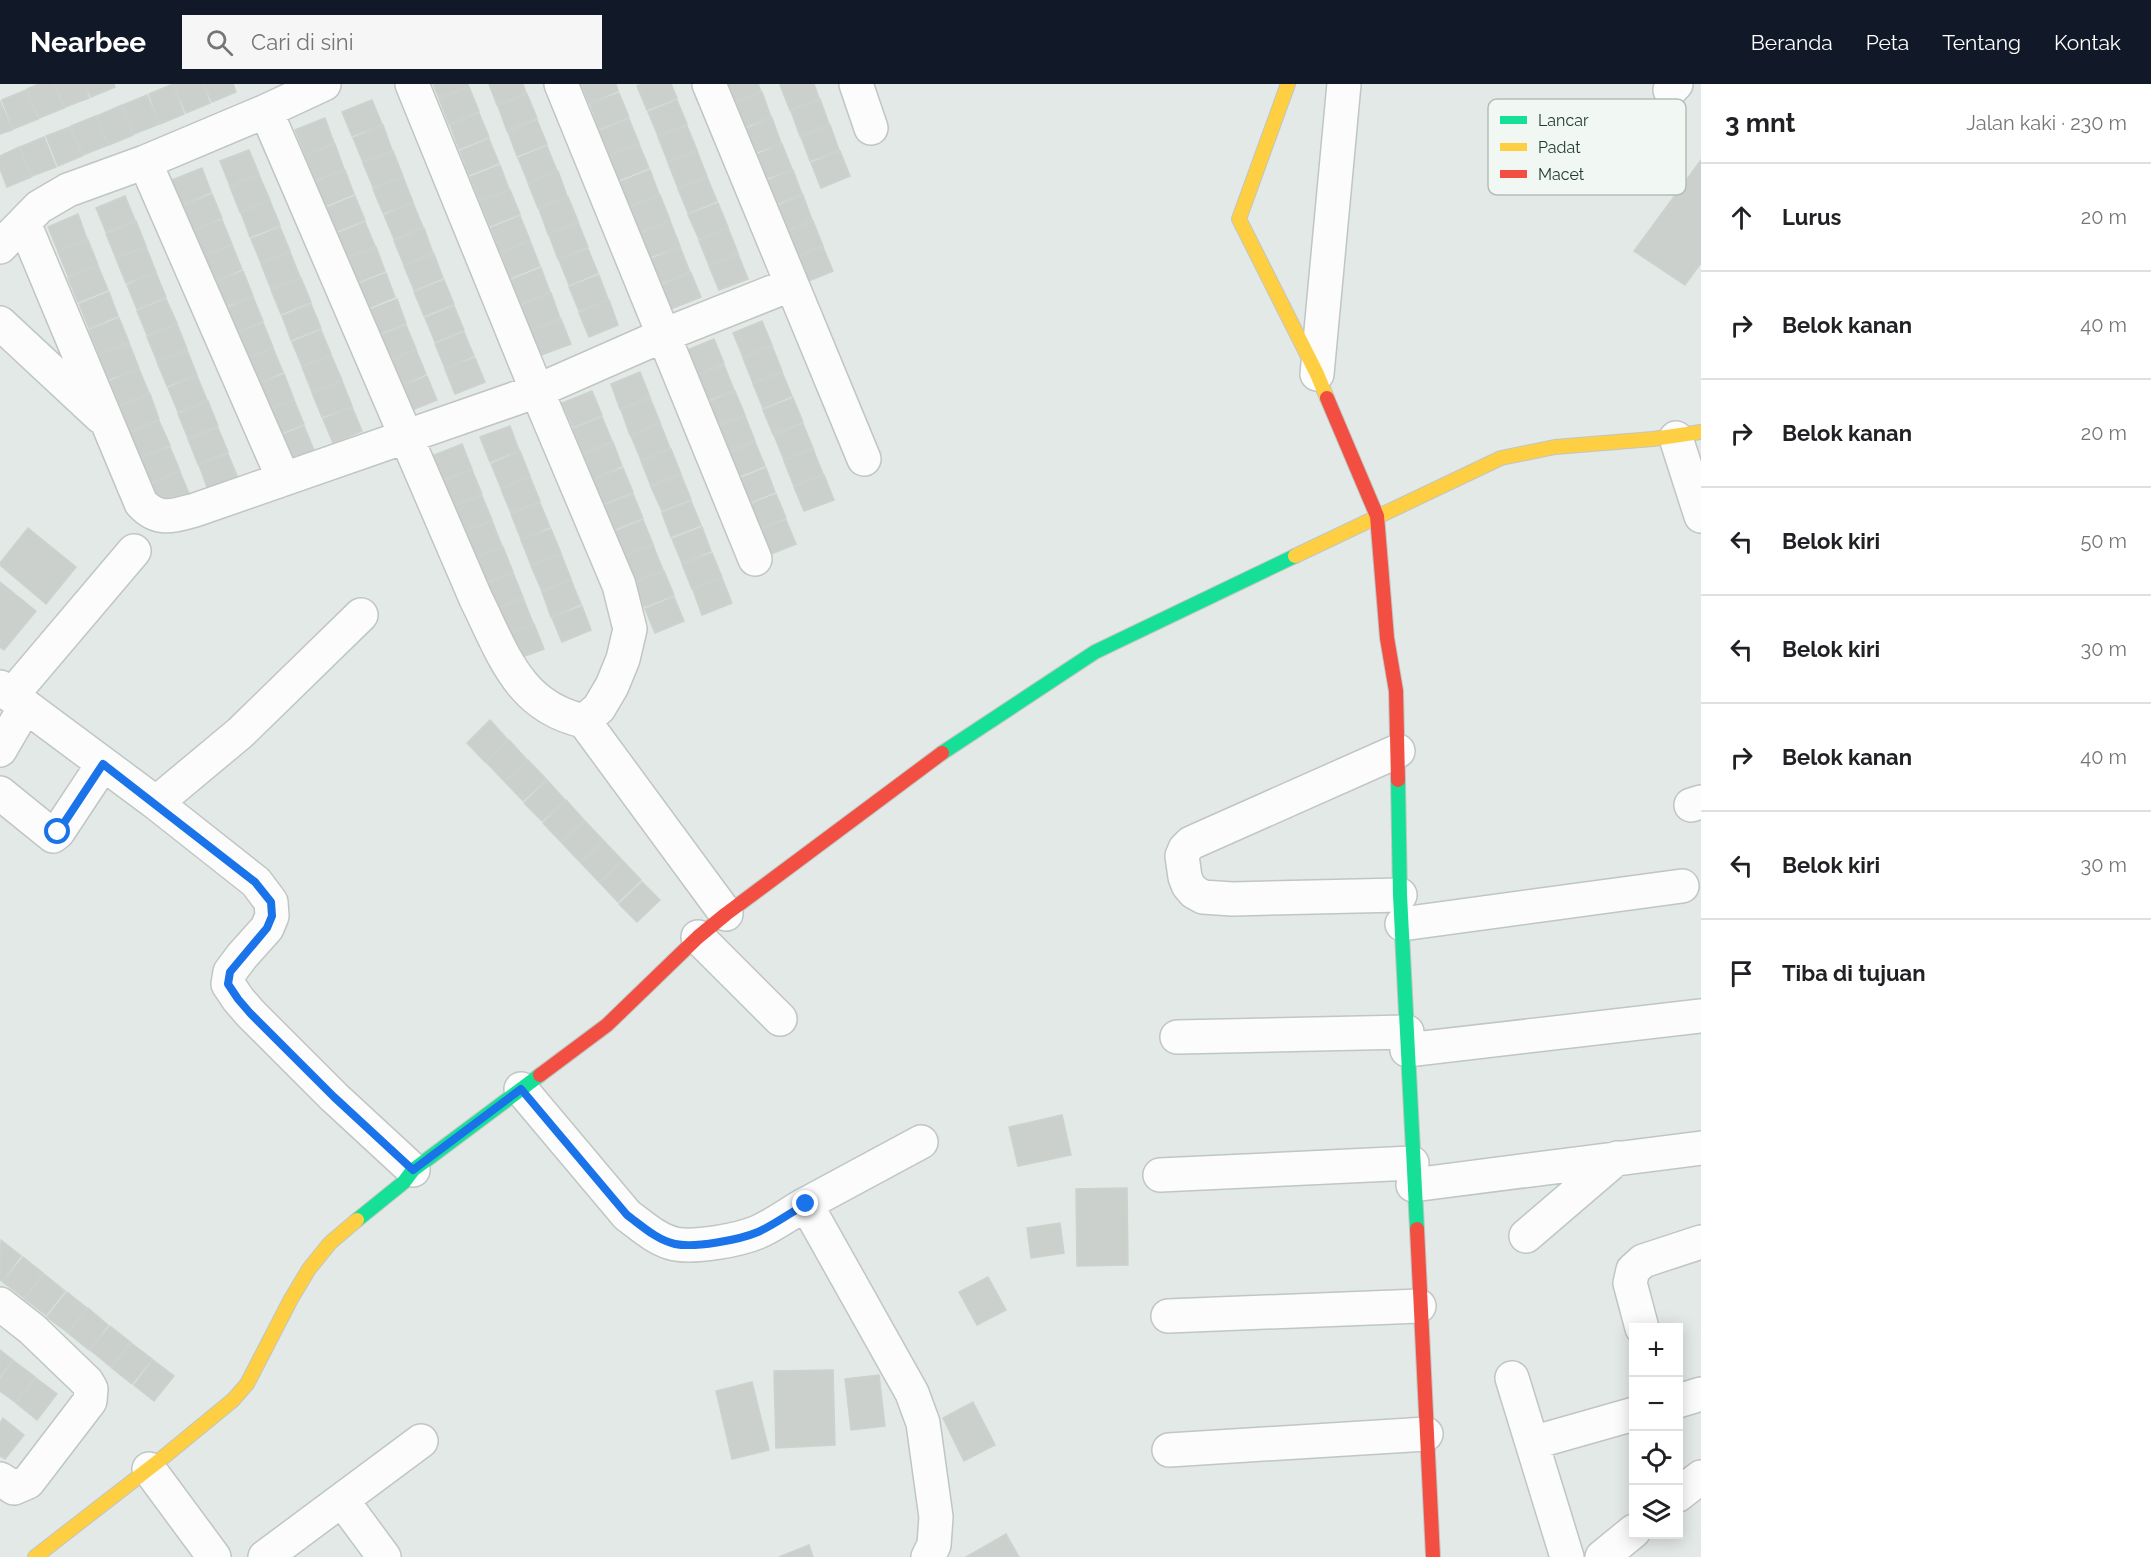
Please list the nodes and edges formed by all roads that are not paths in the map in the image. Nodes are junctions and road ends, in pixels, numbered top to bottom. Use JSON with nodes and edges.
{"nodes":[{"id":1,"x":412,"y":84,"type":"edge"},
{"id":2,"x":561,"y":84,"type":"edge"},
{"id":3,"x":709,"y":84,"type":"edge"},
{"id":4,"x":856,"y":84,"type":"edge"},
{"id":5,"x":1288,"y":84,"type":"edge"},
{"id":6,"x":1344,"y":84,"type":"edge"},
{"id":7,"x":311,"y":87,"type":"edge"},
{"id":8,"x":266,"y":111,"type":"junction"},
{"id":9,"x":871,"y":128,"type":"dead end"},
{"id":10,"x":145,"y":162,"type":"junction"},
{"id":11,"x":24,"y":223,"type":"junction"},
{"id":12,"x":0,"y":247,"type":"edge"},
{"id":13,"x":790,"y":285,"type":"junction"},
{"id":14,"x":0,"y":322,"type":"edge"},
{"id":15,"x":664,"y":335,"type":"junction"},
{"id":16,"x":1317,"y":374,"type":"junction"},
{"id":17,"x":537,"y":391,"type":"junction"},
{"id":18,"x":109,"y":425,"type":"junction"},
{"id":19,"x":1689,"y":435,"type":"edge"},
{"id":20,"x":407,"y":438,"type":"junction"},
{"id":21,"x":864,"y":459,"type":"dead end"},
{"id":22,"x":284,"y":478,"type":"junction"},
{"id":23,"x":1377,"y":516,"type":"junction"},
{"id":24,"x":1701,"y":516,"type":"edge"},
{"id":25,"x":134,"y":551,"type":"dead end"},
{"id":26,"x":755,"y":559,"type":"dead end"},
{"id":27,"x":360,"y":615,"type":"dead end"},
{"id":28,"x":12,"y":697,"type":"edge"},
{"id":29,"x":584,"y":721,"type":"junction"},
{"id":30,"x":0,"y":750,"type":"edge"},
{"id":31,"x":1398,"y":751,"type":"junction"},
{"id":32,"x":103,"y":764,"type":"junction"},
{"id":33,"x":0,"y":793,"type":"edge"},
{"id":34,"x":156,"y":803,"type":"junction"},
{"id":35,"x":1682,"y":886,"type":"dead end"},
{"id":36,"x":1401,"y":909,"type":"junction"},
{"id":37,"x":726,"y":914,"type":"junction"},
{"id":38,"x":698,"y":937,"type":"junction"},
{"id":39,"x":1701,"y":1016,"type":"edge"},
{"id":40,"x":780,"y":1019,"type":"dead end"},
{"id":41,"x":1177,"y":1037,"type":"dead end"},
{"id":42,"x":1407,"y":1041,"type":"junction"},
{"id":43,"x":521,"y":1089,"type":"junction"},
{"id":44,"x":921,"y":1142,"type":"dead end"},
{"id":45,"x":1701,"y":1148,"type":"edge"},
{"id":46,"x":1617,"y":1158,"type":"junction"},
{"id":47,"x":413,"y":1170,"type":"junction"},
{"id":48,"x":1413,"y":1174,"type":"junction"},
{"id":49,"x":1160,"y":1175,"type":"dead end"},
{"id":50,"x":806,"y":1204,"type":"junction"},
{"id":51,"x":1526,"y":1236,"type":"dead end"},
{"id":52,"x":1701,"y":1242,"type":"edge"},
{"id":53,"x":0,"y":1304,"type":"edge"},
{"id":54,"x":1419,"y":1306,"type":"junction"},
{"id":55,"x":1168,"y":1316,"type":"dead end"},
{"id":56,"x":1641,"y":1323,"type":"edge"},
{"id":57,"x":1512,"y":1378,"type":"dead end"},
{"id":58,"x":1701,"y":1394,"type":"edge"},
{"id":59,"x":1683,"y":1399,"type":"edge"},
{"id":60,"x":1629,"y":1415,"type":"edge"},
{"id":61,"x":1426,"y":1434,"type":"junction"},
{"id":62,"x":421,"y":1441,"type":"dead end"},
{"id":63,"x":1532,"y":1443,"type":"junction"},
{"id":64,"x":1169,"y":1450,"type":"dead end"},
{"id":65,"x":149,"y":1469,"type":"junction"},
{"id":66,"x":1701,"y":1477,"type":"edge"},
{"id":67,"x":0,"y":1479,"type":"edge"},
{"id":68,"x":1683,"y":1491,"type":"edge"},
{"id":69,"x":342,"y":1500,"type":"junction"},
{"id":70,"x":1629,"y":1535,"type":"edge"},
{"id":71,"x":35,"y":1557,"type":"edge"},
{"id":72,"x":214,"y":1557,"type":"edge"},
{"id":73,"x":265,"y":1557,"type":"edge"},
{"id":74,"x":384,"y":1557,"type":"edge"},
{"id":75,"x":928,"y":1557,"type":"edge"},
{"id":76,"x":1433,"y":1557,"type":"edge"},
{"id":77,"x":1567,"y":1557,"type":"edge"},
{"id":78,"x":1602,"y":1557,"type":"edge"}],
"edges":[{"from":1,"to":17,"type":"street"},
{"from":2,"to":15,"type":"street"},
{"from":3,"to":13,"type":"street"},
{"from":4,"to":9,"type":"street"},
{"from":5,"to":16,"type":"street"},
{"from":6,"to":16,"type":"street"},
{"from":7,"to":8,"type":"street"},
{"from":8,"to":10,"type":"street"},
{"from":8,"to":20,"type":"street"},
{"from":10,"to":11,"type":"street"},
{"from":10,"to":22,"type":"street"},
{"from":11,"to":12,"type":"street"},
{"from":11,"to":18,"type":"street"},
{"from":13,"to":15,"type":"street"},
{"from":13,"to":21,"type":"street"},
{"from":14,"to":18,"type":"street"},
{"from":15,"to":17,"type":"street"},
{"from":15,"to":26,"type":"street"},
{"from":16,"to":23,"type":"street"},
{"from":17,"to":20,"type":"street"},
{"from":17,"to":29,"type":"street"},
{"from":18,"to":22,"type":"street"},
{"from":19,"to":23,"type":"street"},
{"from":19,"to":24,"type":"street"},
{"from":20,"to":22,"type":"street"},
{"from":20,"to":29,"type":"street"},
{"from":23,"to":31,"type":"street"},
{"from":23,"to":37,"type":"street"},
{"from":25,"to":28,"type":"street"},
{"from":27,"to":34,"type":"street"},
{"from":28,"to":30,"type":"street"},
{"from":28,"to":32,"type":"street"},
{"from":29,"to":37,"type":"street"},
{"from":31,"to":36,"type":"street"},
{"from":31,"to":36,"type":"street"},
{"from":32,"to":33,"type":"street"},
{"from":32,"to":34,"type":"street"},
{"from":34,"to":47,"type":"street"},
{"from":35,"to":36,"type":"street"},
{"from":36,"to":42,"type":"street"},
{"from":37,"to":38,"type":"street"},
{"from":38,"to":40,"type":"street"},
{"from":38,"to":43,"type":"street"},
{"from":39,"to":42,"type":"street"},
{"from":41,"to":42,"type":"street"},
{"from":42,"to":48,"type":"street"},
{"from":43,"to":47,"type":"street"},
{"from":43,"to":50,"type":"street"},
{"from":44,"to":50,"type":"street"},
{"from":45,"to":46,"type":"street"},
{"from":46,"to":48,"type":"street"},
{"from":46,"to":51,"type":"street"},
{"from":47,"to":65,"type":"street"},
{"from":48,"to":49,"type":"street"},
{"from":48,"to":54,"type":"street"},
{"from":50,"to":75,"type":"street"},
{"from":52,"to":56,"type":"street"},
{"from":53,"to":67,"type":"street"},
{"from":54,"to":55,"type":"street"},
{"from":54,"to":61,"type":"street"},
{"from":57,"to":63,"type":"street"},
{"from":58,"to":59,"type":"street"},
{"from":60,"to":63,"type":"street"},
{"from":61,"to":64,"type":"street"},
{"from":61,"to":76,"type":"street"},
{"from":62,"to":69,"type":"street"},
{"from":63,"to":77,"type":"street"},
{"from":65,"to":71,"type":"street"},
{"from":65,"to":72,"type":"street"},
{"from":66,"to":68,"type":"street"},
{"from":69,"to":73,"type":"street"},
{"from":69,"to":74,"type":"street"},
{"from":70,"to":78,"type":"street"}]}
